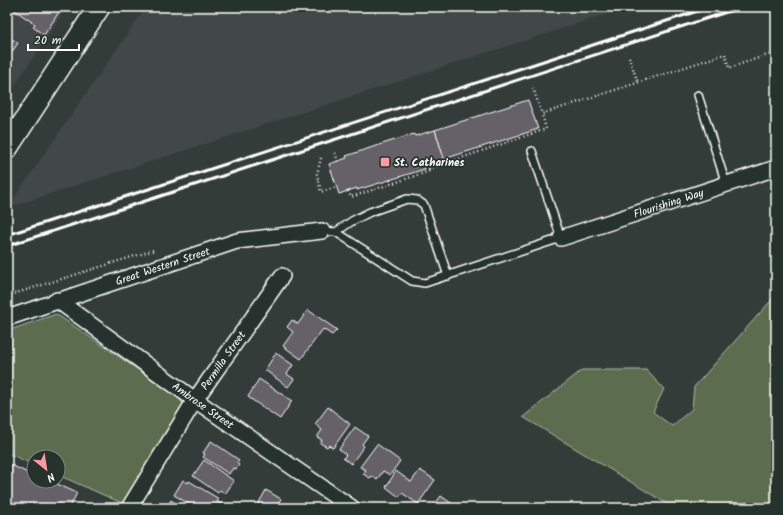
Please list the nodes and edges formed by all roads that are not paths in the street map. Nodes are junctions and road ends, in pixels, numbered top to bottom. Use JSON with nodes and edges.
{"nodes":[{"id":1,"x":99,"y":7,"type":"edge"},
{"id":2,"x":698,"y":95,"type":"dead end"},
{"id":3,"x":7,"y":148,"type":"edge"},
{"id":4,"x":532,"y":151,"type":"dead end"},
{"id":5,"x":776,"y":168,"type":"edge"},
{"id":6,"x":726,"y":184,"type":"junction"},
{"id":7,"x":329,"y":232,"type":"junction"},
{"id":8,"x":561,"y":238,"type":"junction"},
{"id":9,"x":282,"y":276,"type":"dead end"},
{"id":10,"x":448,"y":276,"type":"junction"},
{"id":11,"x":57,"y":300,"type":"junction"},
{"id":12,"x":7,"y":318,"type":"edge"},
{"id":13,"x":195,"y":400,"type":"junction"},
{"id":14,"x":129,"y":508,"type":"edge"},
{"id":15,"x":352,"y":508,"type":"edge"}],
"edges":[{"from":1,"to":3,"type":"main road"},
{"from":2,"to":6,"type":"lane"},
{"from":4,"to":8,"type":"lane"},
{"from":5,"to":6,"type":"street","name":"Flourishing Way"},
{"from":6,"to":8,"type":"street","name":"Flourishing Way"},
{"from":7,"to":10,"type":"lane"},
{"from":7,"to":10,"type":"lane"},
{"from":7,"to":11,"type":"street","name":"Great Western Street"},
{"from":8,"to":10,"type":"lane"},
{"from":9,"to":13,"type":"street","name":"Permilla Street"},
{"from":11,"to":12,"type":"street","name":"Great Western Street"},
{"from":11,"to":13,"type":"street","name":"Ambrose Street"},
{"from":13,"to":14,"type":"street","name":"Permilla Street"},
{"from":13,"to":15,"type":"street","name":"Ambrose Street"}]}
